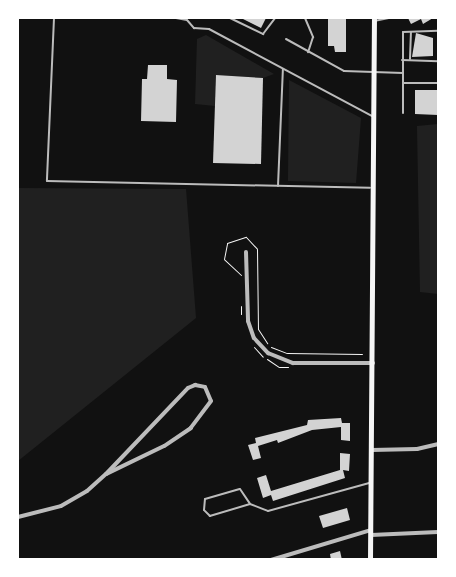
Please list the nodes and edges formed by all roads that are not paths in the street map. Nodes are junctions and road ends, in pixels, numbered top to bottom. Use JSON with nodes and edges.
{"nodes":[{"id":1,"x":54,"y":18,"type":"edge"},
{"id":2,"x":176,"y":18,"type":"edge"},
{"id":3,"x":230,"y":18,"type":"edge"},
{"id":4,"x":276,"y":18,"type":"edge"},
{"id":5,"x":305,"y":18,"type":"edge"},
{"id":6,"x":389,"y":18,"type":"edge"},
{"id":7,"x":374,"y":19,"type":"edge"},
{"id":8,"x":438,"y":31,"type":"edge"},
{"id":9,"x":411,"y":32,"type":"junction"},
{"id":10,"x":286,"y":40,"type":"dead end"},
{"id":11,"x":308,"y":52,"type":"junction"},
{"id":12,"x":402,"y":60,"type":"junction"},
{"id":13,"x":410,"y":60,"type":"junction"},
{"id":14,"x":438,"y":61,"type":"edge"},
{"id":15,"x":283,"y":69,"type":"junction"},
{"id":16,"x":374,"y":72,"type":"junction"},
{"id":17,"x":403,"y":73,"type":"junction"},
{"id":18,"x":403,"y":83,"type":"junction"},
{"id":19,"x":438,"y":83,"type":"edge"},
{"id":20,"x":404,"y":113,"type":"dead end"},
{"id":21,"x":374,"y":118,"type":"junction"},
{"id":22,"x":278,"y":186,"type":"junction"},
{"id":23,"x":373,"y":188,"type":"junction"},
{"id":24,"x":246,"y":252,"type":"dead end"},
{"id":25,"x":373,"y":363,"type":"junction"},
{"id":26,"x":438,"y":444,"type":"edge"},
{"id":27,"x":372,"y":450,"type":"junction"},
{"id":28,"x":106,"y":474,"type":"junction"},
{"id":29,"x":371,"y":482,"type":"junction"},
{"id":30,"x":250,"y":504,"type":"junction"},
{"id":31,"x":18,"y":517,"type":"edge"},
{"id":32,"x":371,"y":532,"type":"junction"},
{"id":33,"x":438,"y":532,"type":"edge"},
{"id":34,"x":271,"y":560,"type":"edge"},
{"id":35,"x":370,"y":560,"type":"edge"}],
"edges":[{"from":1,"to":22,"type":"lane"},
{"from":2,"to":15,"type":"lane"},
{"from":3,"to":4,"type":"lane"},
{"from":5,"to":11,"type":"lane"},
{"from":6,"to":7,"type":"lane"},
{"from":7,"to":16,"type":"main road"},
{"from":8,"to":9,"type":"lane"},
{"from":9,"to":12,"type":"lane"},
{"from":9,"to":13,"type":"lane"},
{"from":10,"to":11,"type":"lane"},
{"from":11,"to":16,"type":"lane"},
{"from":12,"to":13,"type":"lane"},
{"from":12,"to":17,"type":"lane"},
{"from":13,"to":14,"type":"lane"},
{"from":15,"to":21,"type":"lane"},
{"from":15,"to":22,"type":"lane"},
{"from":16,"to":17,"type":"lane"},
{"from":16,"to":21,"type":"main road"},
{"from":17,"to":18,"type":"lane"},
{"from":18,"to":19,"type":"lane"},
{"from":18,"to":20,"type":"lane"},
{"from":21,"to":23,"type":"main road"},
{"from":22,"to":23,"type":"lane"},
{"from":23,"to":25,"type":"main road"},
{"from":24,"to":25,"type":"street"},
{"from":25,"to":27,"type":"main road"},
{"from":26,"to":27,"type":"street"},
{"from":27,"to":29,"type":"main road"},
{"from":28,"to":28,"type":"street"},
{"from":28,"to":31,"type":"street"},
{"from":29,"to":30,"type":"lane"},
{"from":29,"to":32,"type":"main road"},
{"from":30,"to":30,"type":"lane"},
{"from":32,"to":33,"type":"street"},
{"from":32,"to":34,"type":"street"},
{"from":32,"to":35,"type":"main road"}]}
